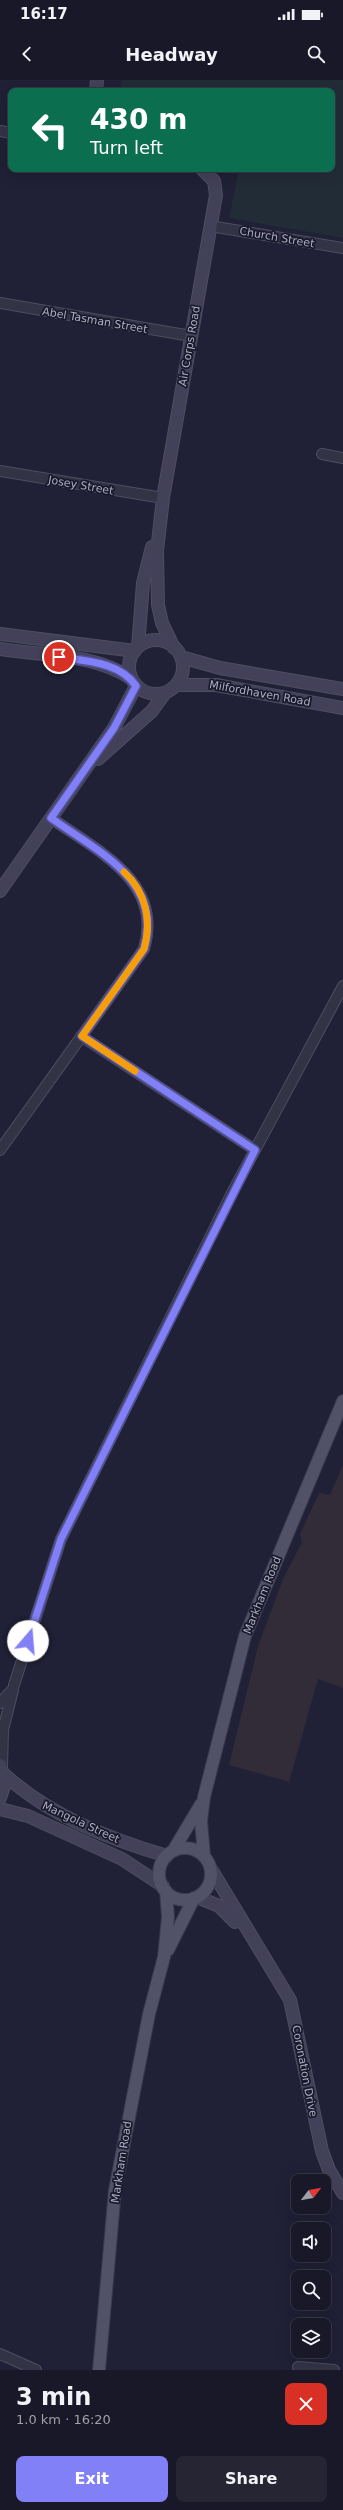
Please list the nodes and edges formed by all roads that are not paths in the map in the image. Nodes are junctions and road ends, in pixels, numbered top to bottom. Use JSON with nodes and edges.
{"nodes":[{"id":1,"x":206,"y":172,"type":"edge"},
{"id":2,"x":210,"y":226,"type":"junction"},
{"id":3,"x":343,"y":248,"type":"edge"},
{"id":4,"x":0,"y":304,"type":"edge"},
{"id":5,"x":190,"y":336,"type":"junction"},
{"id":6,"x":322,"y":454,"type":"dead end"},
{"id":7,"x":343,"y":458,"type":"edge"},
{"id":8,"x":0,"y":471,"type":"edge"},
{"id":9,"x":163,"y":498,"type":"junction"},
{"id":10,"x":159,"y":529,"type":"junction"},
{"id":11,"x":0,"y":634,"type":"edge"},
{"id":12,"x":0,"y":649,"type":"edge"},
{"id":13,"x":137,"y":649,"type":"junction"},
{"id":14,"x":177,"y":653,"type":"junction"},
{"id":15,"x":134,"y":682,"type":"junction"},
{"id":16,"x":177,"y":685,"type":"junction"},
{"id":17,"x":343,"y":689,"type":"edge"},
{"id":18,"x":166,"y":693,"type":"junction"},
{"id":19,"x":343,"y":708,"type":"edge"},
{"id":20,"x":82,"y":776,"type":"junction"},
{"id":21,"x":51,"y":818,"type":"junction"},
{"id":22,"x":0,"y":891,"type":"edge"},
{"id":23,"x":343,"y":986,"type":"edge"},
{"id":24,"x":82,"y":1036,"type":"junction"},
{"id":25,"x":0,"y":1150,"type":"edge"},
{"id":26,"x":255,"y":1150,"type":"junction"},
{"id":27,"x":343,"y":1401,"type":"edge"},
{"id":28,"x":14,"y":1685,"type":"dead end"},
{"id":29,"x":0,"y":1703,"type":"edge"},
{"id":30,"x":2,"y":1768,"type":"edge"},
{"id":31,"x":204,"y":1797,"type":"junction"},
{"id":32,"x":0,"y":1798,"type":"edge"},
{"id":33,"x":0,"y":1809,"type":"edge"},
{"id":34,"x":170,"y":1853,"type":"junction"},
{"id":35,"x":204,"y":1856,"type":"junction"},
{"id":36,"x":211,"y":1869,"type":"junction"},
{"id":37,"x":165,"y":1889,"type":"junction"},
{"id":38,"x":196,"y":1897,"type":"junction"},
{"id":39,"x":260,"y":1952,"type":"junction"},
{"id":40,"x":164,"y":1957,"type":"junction"},
{"id":41,"x":343,"y":2193,"type":"edge"},
{"id":42,"x":0,"y":2354,"type":"edge"},
{"id":43,"x":298,"y":2367,"type":"dead end"},
{"id":44,"x":36,"y":2370,"type":"edge"},
{"id":45,"x":98,"y":2370,"type":"edge"},
{"id":46,"x":334,"y":2370,"type":"edge"}],
"edges":[{"from":1,"to":2,"type":"street","name":"Air Corps Road"},
{"from":2,"to":3,"type":"street","name":"Church Street"},
{"from":2,"to":5,"type":"street","name":"Air Corps Road"},
{"from":4,"to":5,"type":"street","name":"Abel Tasman Street"},
{"from":5,"to":9,"type":"street","name":"Air Corps Road"},
{"from":6,"to":7,"type":"street"},
{"from":8,"to":9,"type":"street","name":"Josey Street"},
{"from":9,"to":10,"type":"street","name":"Air Corps Road"},
{"from":10,"to":13,"type":"street","name":"Air Corps Road"},
{"from":10,"to":14,"type":"street","name":"Air Corps Road"},
{"from":11,"to":13,"type":"street"},
{"from":12,"to":15,"type":"street"},
{"from":13,"to":14,"type":"street"},
{"from":13,"to":15,"type":"street"},
{"from":14,"to":16,"type":"street"},
{"from":14,"to":17,"type":"street","name":"Milfordhaven Road"},
{"from":15,"to":18,"type":"street"},
{"from":15,"to":20,"type":"street"},
{"from":16,"to":18,"type":"street"},
{"from":16,"to":19,"type":"street","name":"Milfordhaven Road"},
{"from":18,"to":20,"type":"street"},
{"from":20,"to":21,"type":"street"},
{"from":21,"to":22,"type":"street"},
{"from":21,"to":24,"type":"street"},
{"from":23,"to":26,"type":"street"},
{"from":24,"to":25,"type":"street"},
{"from":24,"to":26,"type":"street"},
{"from":26,"to":28,"type":"street"},
{"from":27,"to":31,"type":"main road","name":"Markham Road"},
{"from":29,"to":30,"type":"street"},
{"from":30,"to":32,"type":"street"},
{"from":30,"to":34,"type":"street","name":"Mangola Street"},
{"from":31,"to":34,"type":"main road","name":"Markham Road"},
{"from":31,"to":35,"type":"main road","name":"Markham Road"},
{"from":33,"to":37,"type":"street","name":"Mangola Street"},
{"from":34,"to":35,"type":"main road"},
{"from":34,"to":37,"type":"main road"},
{"from":35,"to":36,"type":"main road"},
{"from":36,"to":38,"type":"main road"},
{"from":36,"to":39,"type":"street","name":"Coronation Drive"},
{"from":37,"to":38,"type":"main road"},
{"from":37,"to":40,"type":"main road","name":"Markham Road"},
{"from":38,"to":39,"type":"street","name":"Coronation Drive"},
{"from":38,"to":40,"type":"main road","name":"Markham Road"},
{"from":39,"to":41,"type":"street","name":"Coronation Drive"},
{"from":40,"to":45,"type":"main road","name":"Markham Road"},
{"from":42,"to":44,"type":"street"},
{"from":43,"to":46,"type":"street"}]}
